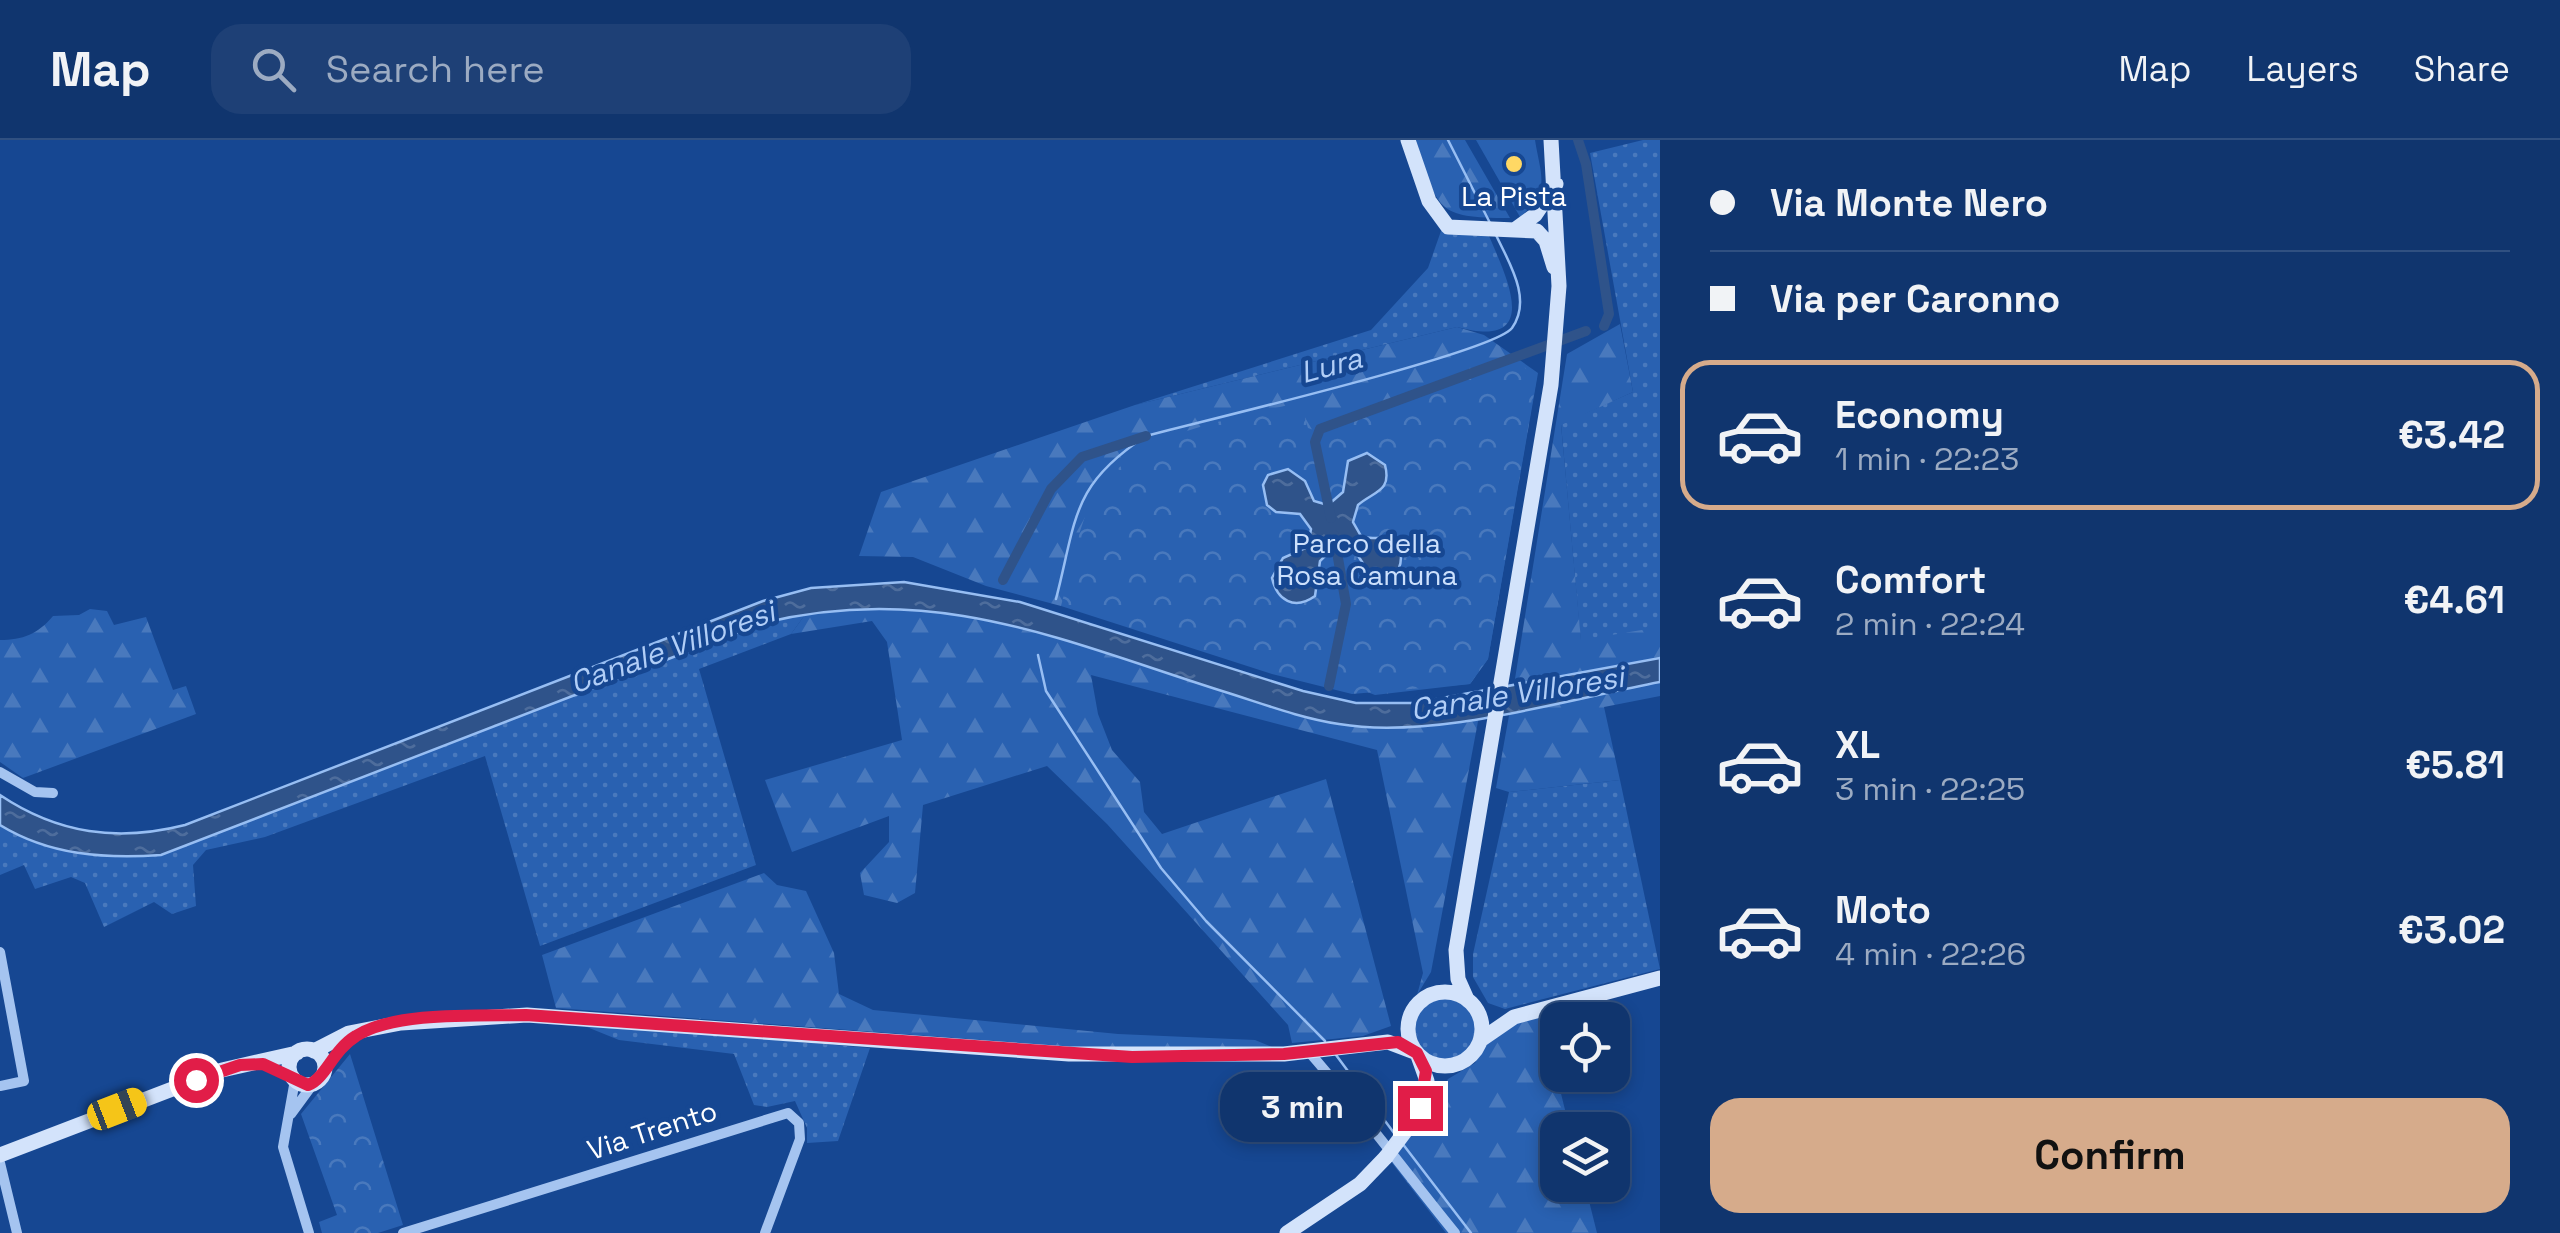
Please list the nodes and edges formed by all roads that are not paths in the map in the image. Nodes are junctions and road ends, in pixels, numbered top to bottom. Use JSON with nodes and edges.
{"nodes":[{"id":1,"x":1408,"y":140,"type":"edge"},
{"id":2,"x":1551,"y":140,"type":"edge"},
{"id":3,"x":1556,"y":184,"type":"junction"},
{"id":4,"x":1517,"y":228,"type":"junction"},
{"id":5,"x":1559,"y":286,"type":"junction"},
{"id":6,"x":0,"y":772,"type":"edge"},
{"id":7,"x":53,"y":793,"type":"dead end"},
{"id":8,"x":1456,"y":950,"type":"junction"},
{"id":9,"x":0,"y":952,"type":"edge"},
{"id":10,"x":1660,"y":978,"type":"edge"},
{"id":11,"x":1433,"y":993,"type":"junction"},
{"id":12,"x":1466,"y":998,"type":"junction"},
{"id":13,"x":1479,"y":1012,"type":"junction"},
{"id":14,"x":1514,"y":1017,"type":"junction"},
{"id":15,"x":1409,"y":1019,"type":"junction"},
{"id":16,"x":363,"y":1031,"type":"junction"},
{"id":17,"x":1481,"y":1040,"type":"junction"},
{"id":18,"x":1370,"y":1044,"type":"junction"},
{"id":19,"x":314,"y":1051,"type":"junction"},
{"id":20,"x":1316,"y":1052,"type":"junction"},
{"id":21,"x":296,"y":1053,"type":"junction"},
{"id":22,"x":1417,"y":1053,"type":"junction"},
{"id":23,"x":248,"y":1064,"type":"junction"},
{"id":24,"x":1450,"y":1066,"type":"junction"},
{"id":25,"x":325,"y":1067,"type":"junction"},
{"id":26,"x":293,"y":1078,"type":"junction"},
{"id":27,"x":313,"y":1084,"type":"junction"},
{"id":28,"x":0,"y":1086,"type":"edge"},
{"id":29,"x":1416,"y":1115,"type":"junction"},
{"id":30,"x":287,"y":1119,"type":"junction"},
{"id":31,"x":0,"y":1155,"type":"edge"},
{"id":32,"x":0,"y":1163,"type":"edge"},
{"id":33,"x":17,"y":1233,"type":"edge"},
{"id":34,"x":309,"y":1233,"type":"edge"},
{"id":35,"x":403,"y":1233,"type":"edge"},
{"id":36,"x":765,"y":1233,"type":"edge"},
{"id":37,"x":1287,"y":1233,"type":"edge"},
{"id":38,"x":1455,"y":1233,"type":"edge"}],
"edges":[{"from":1,"to":4,"type":"street"},
{"from":2,"to":3,"type":"street"},
{"from":3,"to":4,"type":"street"},
{"from":3,"to":5,"type":"street"},
{"from":4,"to":5,"type":"street"},
{"from":5,"to":8,"type":"street"},
{"from":6,"to":7,"type":"street"},
{"from":8,"to":11,"type":"street"},
{"from":8,"to":12,"type":"street"},
{"from":9,"to":28,"type":"street"},
{"from":10,"to":14,"type":"street"},
{"from":11,"to":12,"type":"street"},
{"from":11,"to":15,"type":"street"},
{"from":12,"to":13,"type":"street"},
{"from":13,"to":14,"type":"street"},
{"from":13,"to":17,"type":"street"},
{"from":14,"to":17,"type":"street"},
{"from":15,"to":18,"type":"street"},
{"from":15,"to":22,"type":"street"},
{"from":16,"to":19,"type":"street"},
{"from":16,"to":20,"type":"street"},
{"from":16,"to":25,"type":"street"},
{"from":17,"to":24,"type":"street"},
{"from":18,"to":20,"type":"street"},
{"from":18,"to":22,"type":"street"},
{"from":19,"to":21,"type":"street"},
{"from":19,"to":25,"type":"street"},
{"from":20,"to":38,"type":"street"},
{"from":21,"to":23,"type":"street"},
{"from":21,"to":26,"type":"street"},
{"from":22,"to":24,"type":"street"},
{"from":22,"to":29,"type":"street"},
{"from":23,"to":26,"type":"street"},
{"from":23,"to":31,"type":"street"},
{"from":24,"to":29,"type":"street"},
{"from":25,"to":27,"type":"street"},
{"from":26,"to":27,"type":"street"},
{"from":26,"to":30,"type":"street"},
{"from":27,"to":30,"type":"street"},
{"from":29,"to":37,"type":"street","bridge":true},
{"from":30,"to":34,"type":"street"},
{"from":32,"to":33,"type":"street"},
{"from":35,"to":36,"type":"street","name":"Via Trento"}]}
